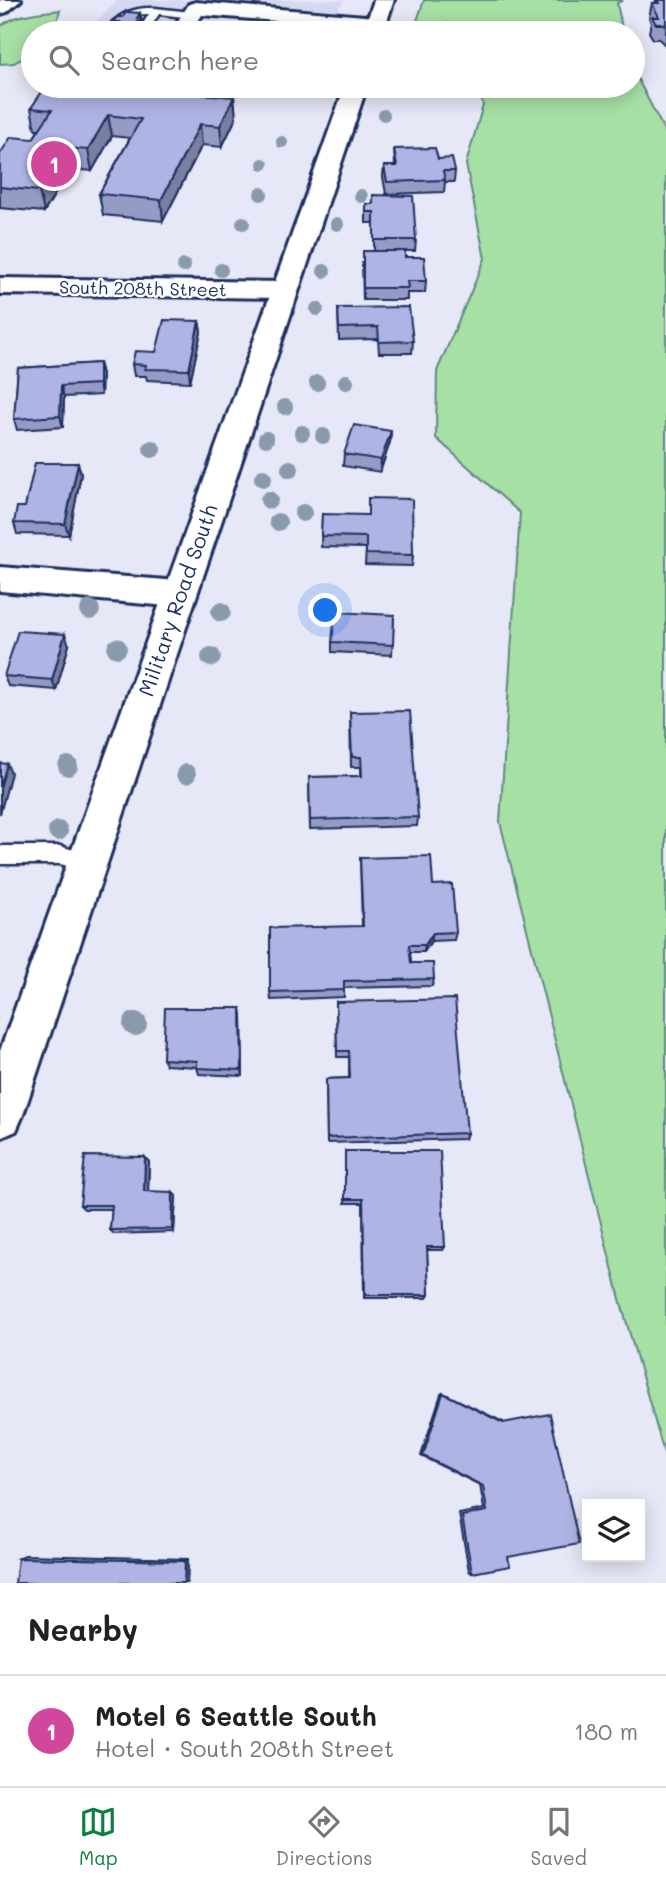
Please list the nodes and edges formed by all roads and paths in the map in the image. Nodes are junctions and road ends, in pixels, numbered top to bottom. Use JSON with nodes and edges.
{"nodes":[{"id":1,"x":11,"y":0,"type":"edge"},
{"id":2,"x":384,"y":0,"type":"edge"},
{"id":3,"x":0,"y":8,"type":"edge"},
{"id":4,"x":155,"y":12,"type":"junction"},
{"id":5,"x":116,"y":21,"type":"edge"},
{"id":6,"x":149,"y":21,"type":"edge"},
{"id":7,"x":178,"y":21,"type":"edge"},
{"id":8,"x":188,"y":21,"type":"edge"},
{"id":9,"x":312,"y":21,"type":"edge"},
{"id":10,"x":377,"y":21,"type":"edge"},
{"id":11,"x":352,"y":98,"type":"edge"},
{"id":12,"x":0,"y":286,"type":"edge"},
{"id":13,"x":285,"y":290,"type":"junction"},
{"id":14,"x":0,"y":579,"type":"edge"},
{"id":15,"x":179,"y":594,"type":"junction"},
{"id":16,"x":0,"y":855,"type":"edge"},
{"id":17,"x":87,"y":862,"type":"junction"},
{"id":18,"x":0,"y":1115,"type":"edge"}],
"edges":[{"from":1,"to":3,"type":"main road"},
{"from":2,"to":10,"type":"main road"},
{"from":4,"to":5,"type":"lane"},
{"from":4,"to":6,"type":"lane"},
{"from":4,"to":7,"type":"lane"},
{"from":8,"to":9,"type":"main road"},
{"from":11,"to":13,"type":"main road","name":"Military Road South"},
{"from":12,"to":13,"type":"main road","name":"South 208th Street"},
{"from":13,"to":15,"type":"main road","name":"Military Road South"},
{"from":14,"to":15,"type":"main road"},
{"from":15,"to":17,"type":"main road","name":"Military Road South"},
{"from":16,"to":17,"type":"lane"},
{"from":17,"to":18,"type":"main road","name":"Military Road South"}]}
